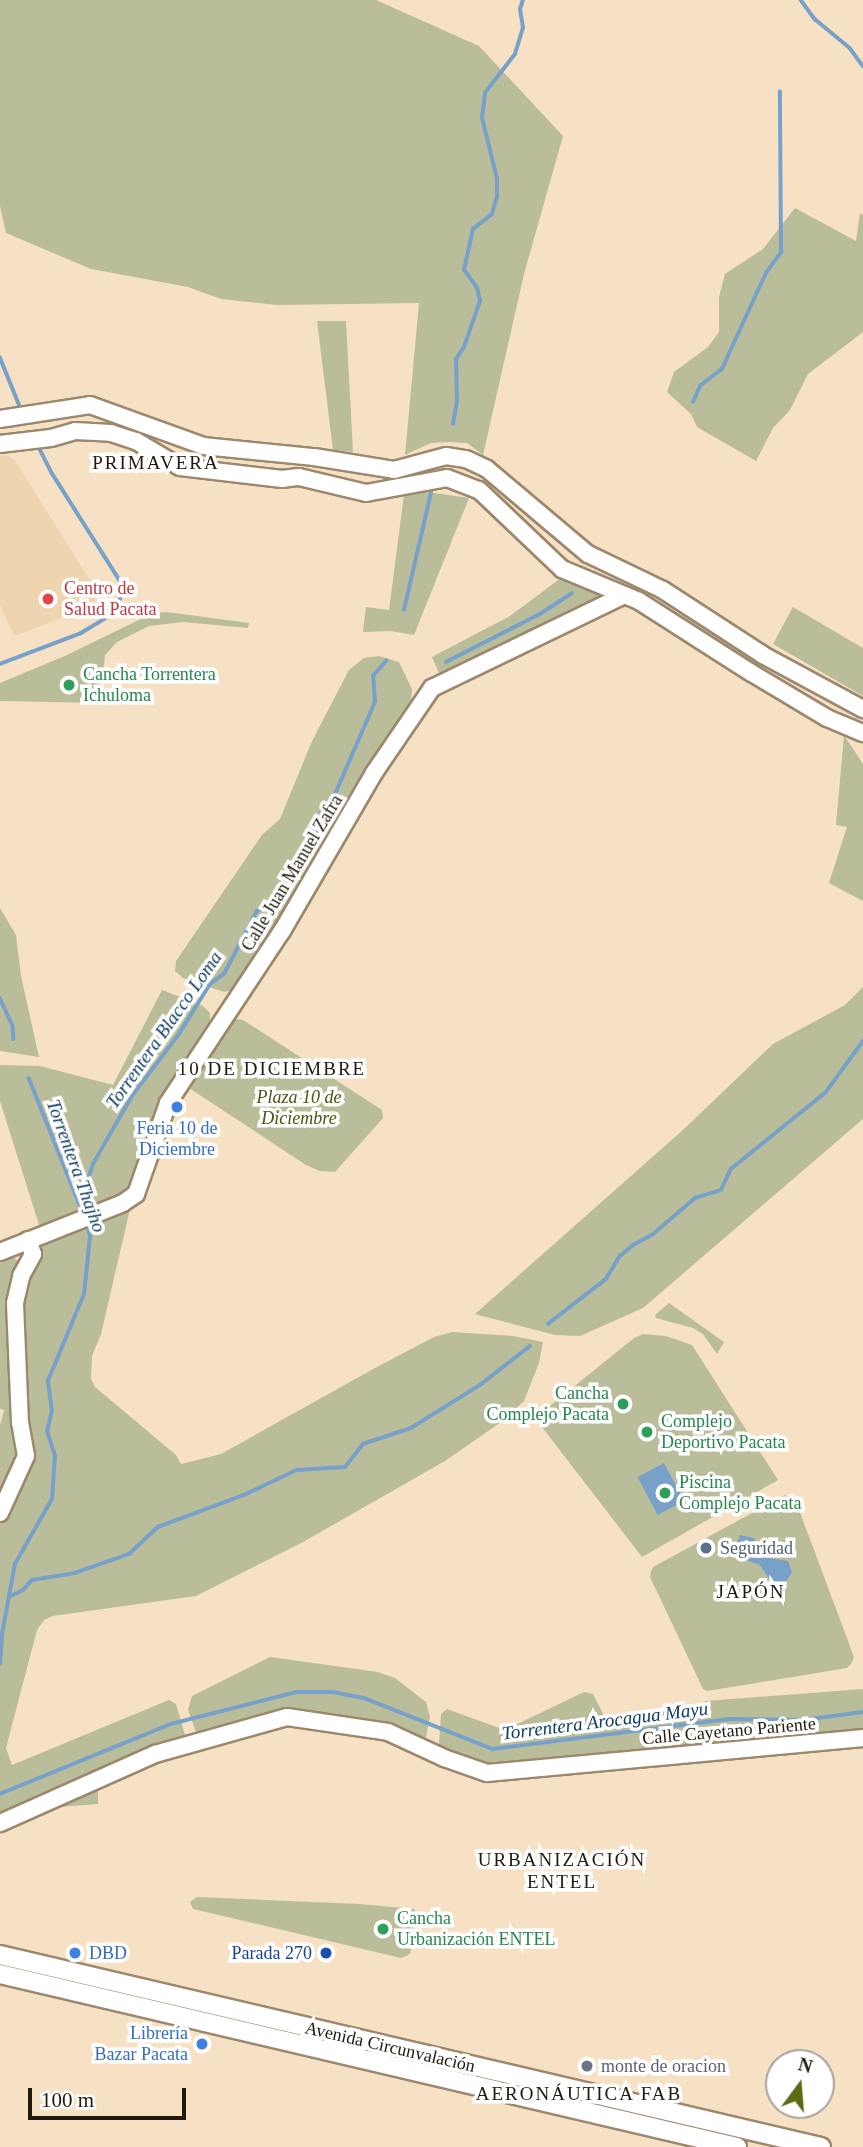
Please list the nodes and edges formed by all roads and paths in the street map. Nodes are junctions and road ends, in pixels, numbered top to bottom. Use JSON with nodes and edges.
{"nodes":[{"id":1,"x":0,"y":419,"type":"edge"},
{"id":2,"x":0,"y":444,"type":"edge"},
{"id":3,"x":663,"y":590,"type":"junction"},
{"id":4,"x":622,"y":596,"type":"junction"},
{"id":5,"x":639,"y":601,"type":"junction"},
{"id":6,"x":839,"y":698,"type":"junction"},
{"id":7,"x":863,"y":709,"type":"edge"},
{"id":8,"x":827,"y":718,"type":"junction"},
{"id":9,"x":863,"y":733,"type":"edge"},
{"id":10,"x":28,"y":1240,"type":"junction"},
{"id":11,"x":0,"y":1252,"type":"edge"},
{"id":12,"x":0,"y":1513,"type":"edge"},
{"id":13,"x":863,"y":1738,"type":"edge"},
{"id":14,"x":0,"y":1823,"type":"edge"},
{"id":15,"x":0,"y":1955,"type":"edge"},
{"id":16,"x":0,"y":1974,"type":"edge"},
{"id":17,"x":737,"y":2147,"type":"edge"},
{"id":18,"x":821,"y":2147,"type":"edge"}],
"edges":[{"from":1,"to":3,"type":"street"},
{"from":2,"to":4,"type":"street"},
{"from":3,"to":5,"type":"street"},
{"from":3,"to":6,"type":"street"},
{"from":4,"to":5,"type":"street"},
{"from":4,"to":10,"type":"street","name":"Calle Juan Manuel Zafra"},
{"from":5,"to":8,"type":"street"},
{"from":6,"to":7,"type":"street"},
{"from":6,"to":8,"type":"street"},
{"from":8,"to":9,"type":"street"},
{"from":10,"to":11,"type":"street"},
{"from":10,"to":12,"type":"street"},
{"from":13,"to":14,"type":"street","name":"Calle Cayetano Pariente"},
{"from":15,"to":18,"type":"main road","name":"Avenida Circunvalación"},
{"from":16,"to":17,"type":"main road","name":"Avenida Circunvalación"}]}
